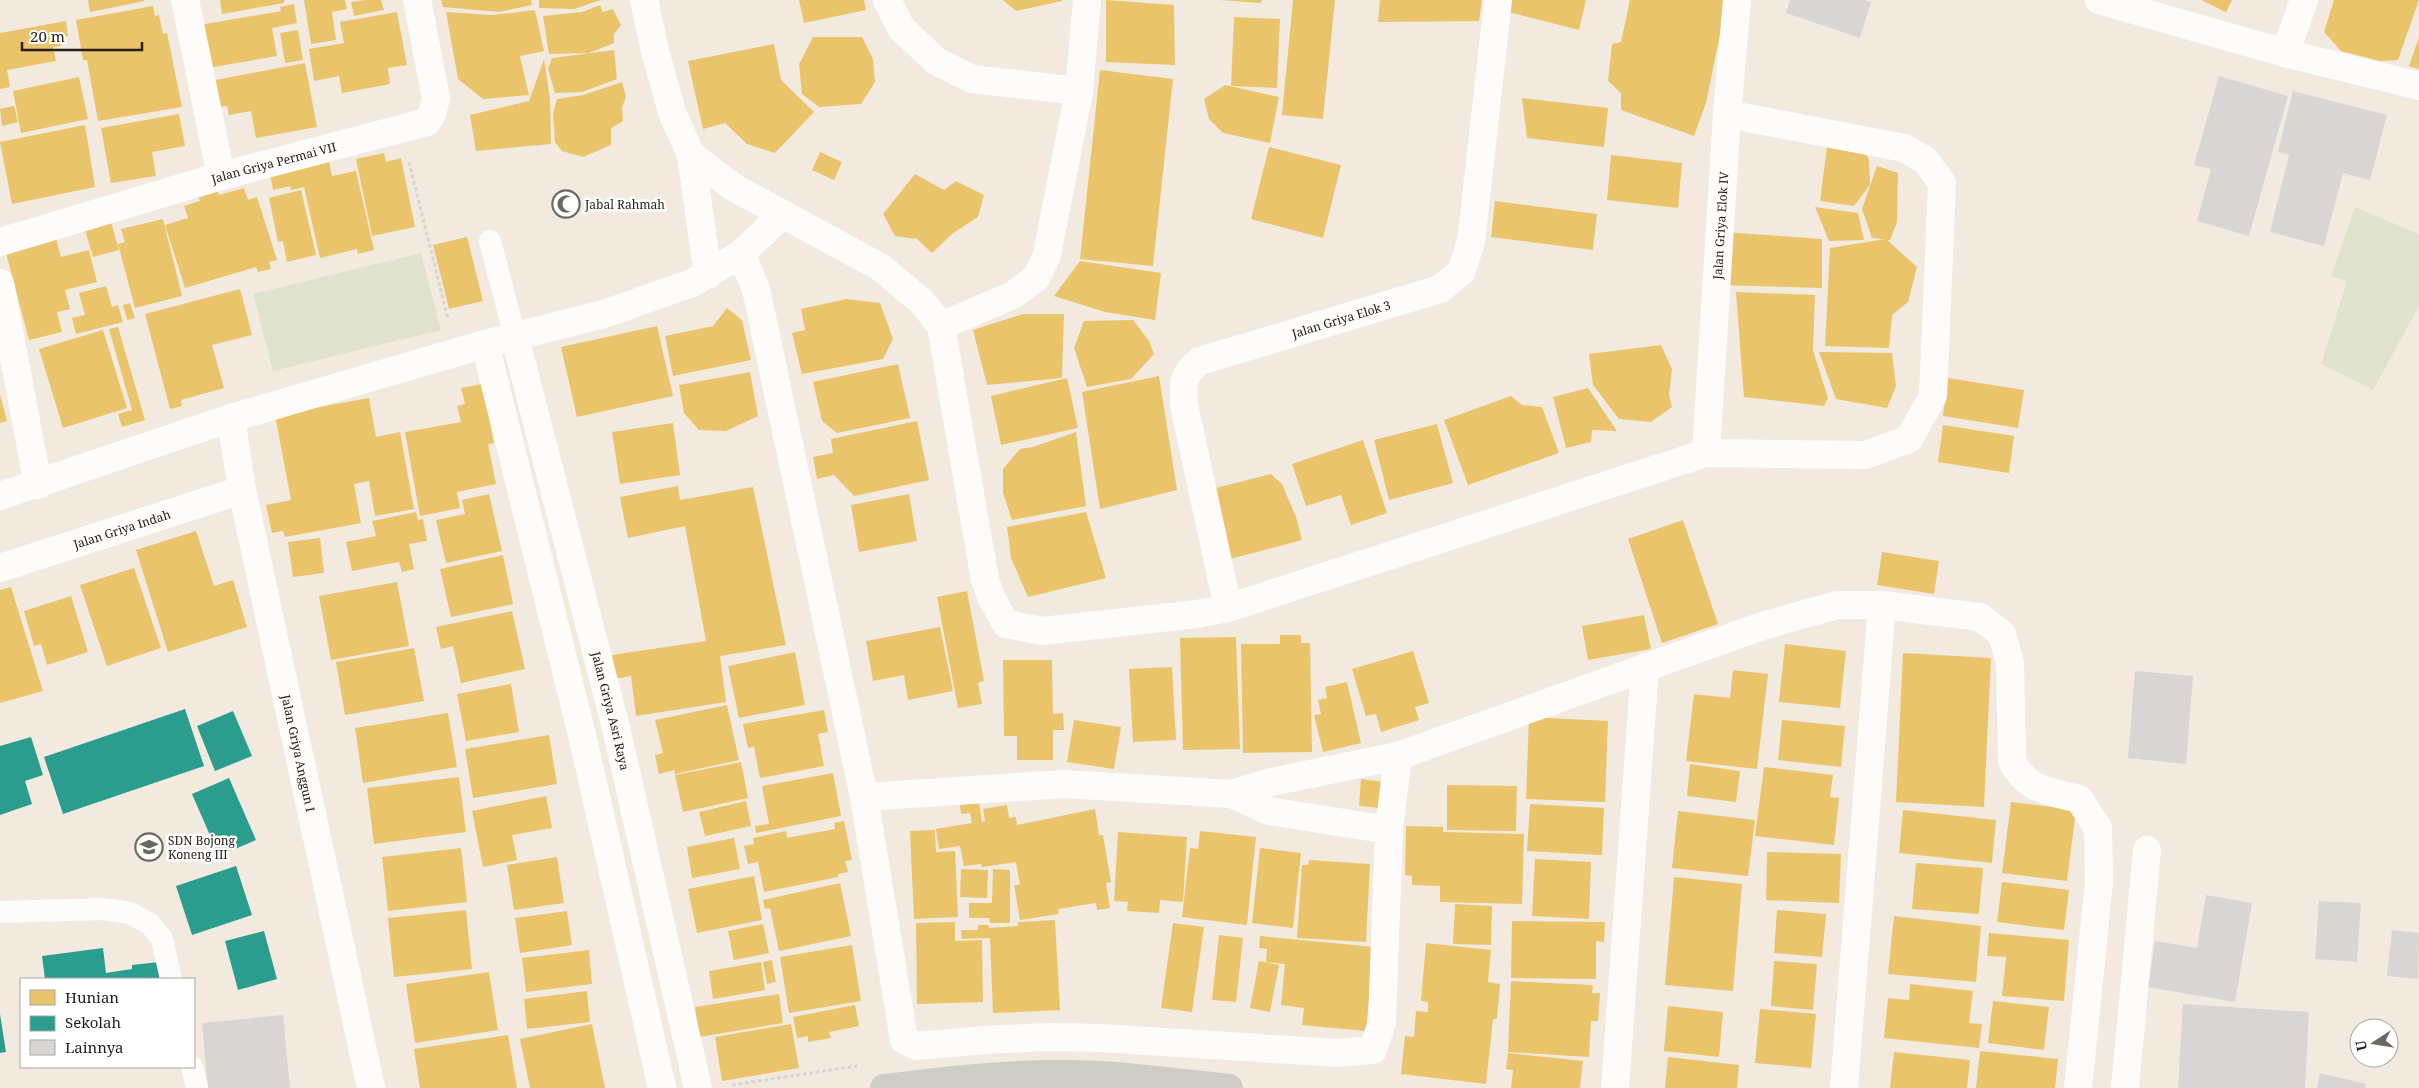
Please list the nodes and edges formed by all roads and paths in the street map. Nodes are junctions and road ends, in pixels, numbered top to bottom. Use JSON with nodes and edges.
{"nodes":[{"id":1,"x":185,"y":0,"type":"edge"},
{"id":2,"x":417,"y":0,"type":"edge"},
{"id":3,"x":644,"y":0,"type":"edge"},
{"id":4,"x":887,"y":0,"type":"edge"},
{"id":5,"x":1087,"y":0,"type":"edge"},
{"id":6,"x":1498,"y":0,"type":"edge"},
{"id":7,"x":1737,"y":0,"type":"edge"},
{"id":8,"x":2099,"y":0,"type":"edge"},
{"id":9,"x":2304,"y":0,"type":"edge"},
{"id":10,"x":2285,"y":53,"type":"junction"},
{"id":11,"x":2419,"y":86,"type":"edge"},
{"id":12,"x":1079,"y":91,"type":"junction"},
{"id":13,"x":1727,"y":114,"type":"junction"},
{"id":14,"x":691,"y":155,"type":"junction"},
{"id":15,"x":221,"y":176,"type":"junction"},
{"id":16,"x":418,"y":200,"type":"dead end"},
{"id":17,"x":782,"y":215,"type":"junction"},
{"id":18,"x":490,"y":241,"type":"dead end"},
{"id":19,"x":0,"y":242,"type":"edge"},
{"id":20,"x":741,"y":254,"type":"junction"},
{"id":21,"x":708,"y":275,"type":"junction"},
{"id":22,"x":0,"y":283,"type":"edge"},
{"id":23,"x":449,"y":320,"type":"dead end"},
{"id":24,"x":941,"y":326,"type":"junction"},
{"id":25,"x":516,"y":336,"type":"junction"},
{"id":26,"x":484,"y":344,"type":"junction"},
{"id":27,"x":232,"y":418,"type":"junction"},
{"id":28,"x":1706,"y":453,"type":"junction"},
{"id":29,"x":38,"y":485,"type":"junction"},
{"id":30,"x":242,"y":490,"type":"junction"},
{"id":31,"x":0,"y":496,"type":"edge"},
{"id":32,"x":0,"y":568,"type":"edge"},
{"id":33,"x":1882,"y":605,"type":"junction"},
{"id":34,"x":1228,"y":608,"type":"junction"},
{"id":35,"x":1645,"y":667,"type":"junction"},
{"id":36,"x":617,"y":732,"type":"junction"},
{"id":37,"x":583,"y":739,"type":"junction"},
{"id":38,"x":1398,"y":756,"type":"junction"},
{"id":39,"x":1232,"y":794,"type":"junction"},
{"id":40,"x":864,"y":797,"type":"junction"},
{"id":41,"x":1390,"y":830,"type":"junction"},
{"id":42,"x":2147,"y":850,"type":"dead end"},
{"id":43,"x":0,"y":912,"type":"edge"},
{"id":44,"x":171,"y":978,"type":"edge"},
{"id":45,"x":858,"y":1066,"type":"dead end"},
{"id":46,"x":192,"y":1068,"type":"edge"},
{"id":47,"x":710,"y":1087,"type":"edge"},
{"id":48,"x":197,"y":1088,"type":"edge"},
{"id":49,"x":371,"y":1088,"type":"edge"},
{"id":50,"x":662,"y":1088,"type":"edge"},
{"id":51,"x":884,"y":1088,"type":"edge"},
{"id":52,"x":1229,"y":1088,"type":"edge"},
{"id":53,"x":1615,"y":1088,"type":"edge"},
{"id":54,"x":1844,"y":1088,"type":"edge"},
{"id":55,"x":2078,"y":1088,"type":"edge"},
{"id":56,"x":2125,"y":1088,"type":"edge"}],
"edges":[{"from":1,"to":15,"type":"street"},
{"from":2,"to":15,"type":"street","name":"Jalan Griya Permai VII"},
{"from":3,"to":14,"type":"street"},
{"from":4,"to":12,"type":"street"},
{"from":5,"to":12,"type":"street"},
{"from":6,"to":34,"type":"street","name":"Jalan Griya Elok 3"},
{"from":7,"to":13,"type":"street","name":"Jalan Griya Elok IV"},
{"from":8,"to":10,"type":"street"},
{"from":9,"to":10,"type":"street"},
{"from":10,"to":11,"type":"street"},
{"from":12,"to":24,"type":"street"},
{"from":13,"to":28,"type":"street","name":"Jalan Griya Elok IV"},
{"from":13,"to":28,"type":"street"},
{"from":14,"to":17,"type":"street"},
{"from":14,"to":21,"type":"street"},
{"from":15,"to":19,"type":"street","name":"Jalan Griya Permai VII"},
{"from":16,"to":23,"type":"path"},
{"from":17,"to":20,"type":"street"},
{"from":17,"to":24,"type":"street"},
{"from":18,"to":25,"type":"lane"},
{"from":20,"to":21,"type":"street"},
{"from":20,"to":40,"type":"street"},
{"from":21,"to":25,"type":"street"},
{"from":22,"to":29,"type":"street"},
{"from":24,"to":34,"type":"street"},
{"from":25,"to":26,"type":"street"},
{"from":25,"to":36,"type":"street","name":"Jalan Griya Asri Raya"},
{"from":26,"to":27,"type":"street"},
{"from":26,"to":37,"type":"street"},
{"from":27,"to":29,"type":"street"},
{"from":27,"to":30,"type":"street","name":"Jalan Griya Anggun I"},
{"from":28,"to":34,"type":"street"},
{"from":29,"to":31,"type":"street"},
{"from":30,"to":32,"type":"street","name":"Jalan Griya Indah"},
{"from":30,"to":49,"type":"street","name":"Jalan Griya Anggun I"},
{"from":33,"to":35,"type":"street"},
{"from":33,"to":54,"type":"street"},
{"from":33,"to":55,"type":"street"},
{"from":35,"to":38,"type":"street"},
{"from":35,"to":53,"type":"street"},
{"from":36,"to":37,"type":"street"},
{"from":36,"to":47,"type":"street","name":"Jalan Griya Asri Raya"},
{"from":37,"to":50,"type":"street"},
{"from":38,"to":39,"type":"street"},
{"from":38,"to":41,"type":"street"},
{"from":39,"to":40,"type":"street"},
{"from":39,"to":41,"type":"street"},
{"from":40,"to":41,"type":"street"},
{"from":42,"to":56,"type":"street"},
{"from":43,"to":44,"type":"lane"},
{"from":45,"to":47,"type":"path"},
{"from":46,"to":48,"type":"lane"},
{"from":51,"to":52,"type":"street"}]}
